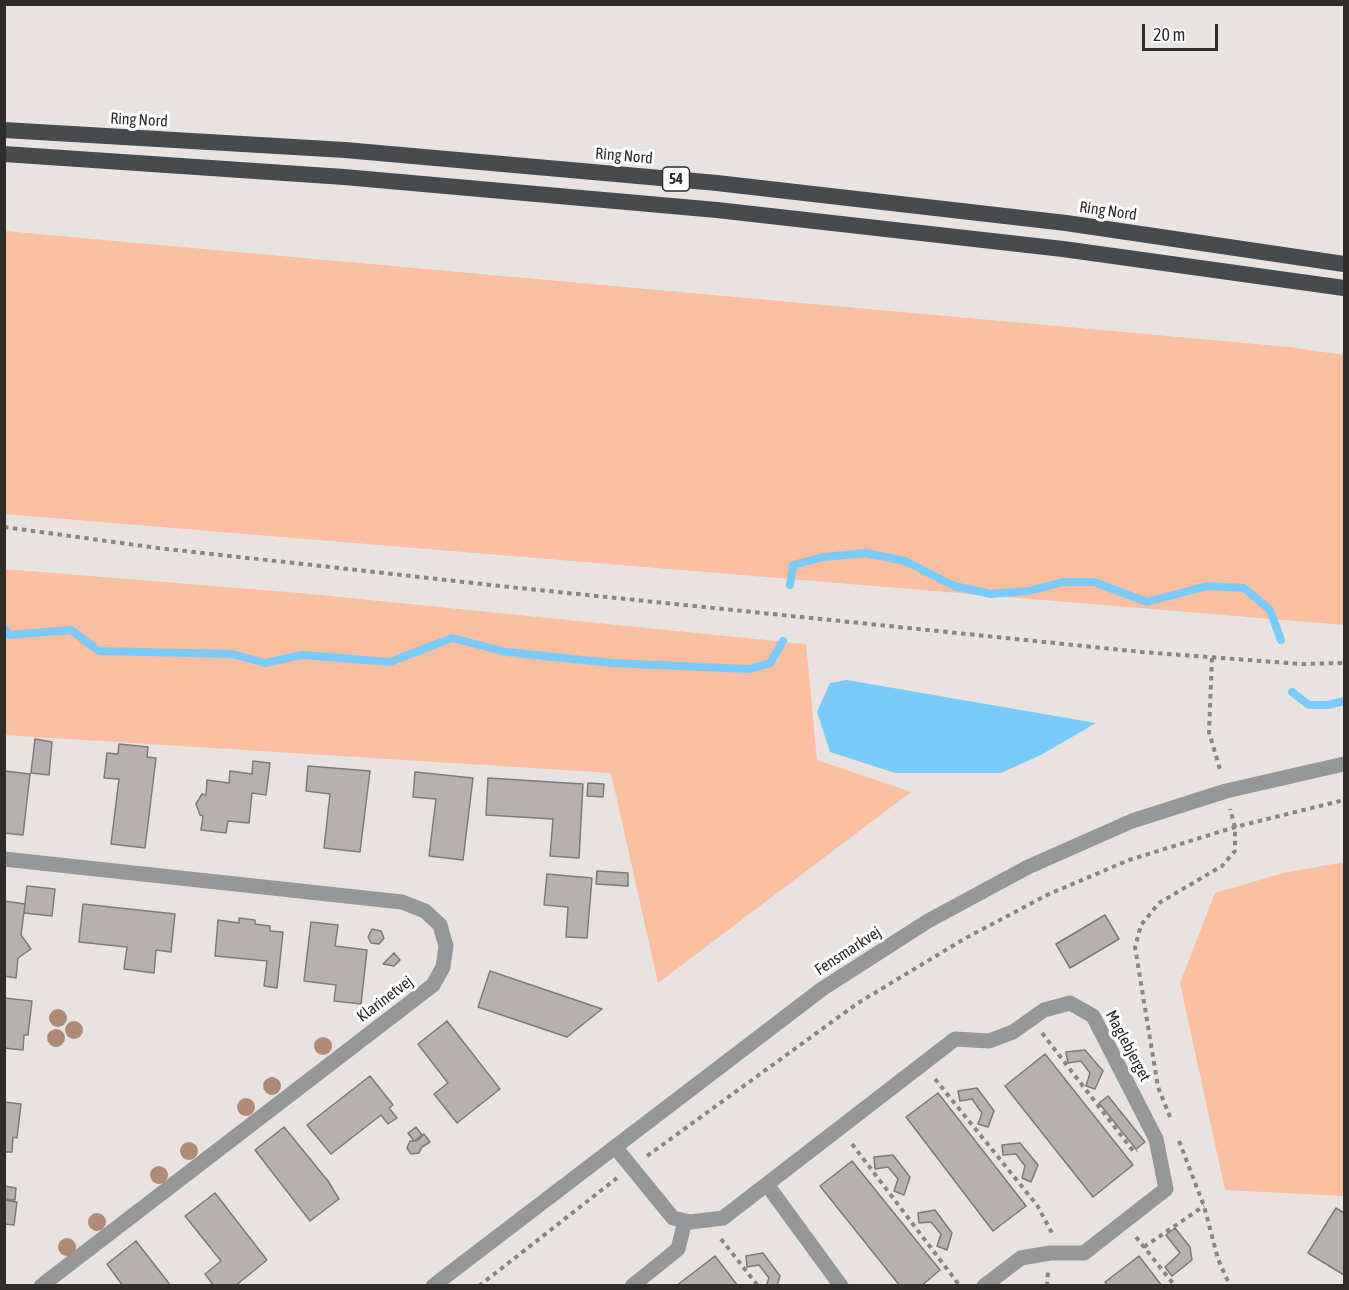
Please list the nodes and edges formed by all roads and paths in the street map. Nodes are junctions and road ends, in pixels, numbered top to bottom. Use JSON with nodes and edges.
{"nodes":[{"id":1,"x":4,"y":130,"type":"edge"},
{"id":2,"x":4,"y":154,"type":"edge"},
{"id":3,"x":1344,"y":264,"type":"edge"},
{"id":4,"x":1344,"y":288,"type":"edge"},
{"id":5,"x":4,"y":527,"type":"edge"},
{"id":6,"x":1212,"y":658,"type":"junction"},
{"id":7,"x":1344,"y":663,"type":"edge"},
{"id":8,"x":1344,"y":764,"type":"edge"},
{"id":9,"x":1226,"y":791,"type":"junction"},
{"id":10,"x":1344,"y":800,"type":"edge"},
{"id":11,"x":1234,"y":827,"type":"junction"},
{"id":12,"x":4,"y":858,"type":"edge"},
{"id":13,"x":1031,"y":1019,"type":"junction"},
{"id":14,"x":922,"y":1064,"type":"junction"},
{"id":15,"x":1171,"y":1119,"type":"dead end"},
{"id":16,"x":840,"y":1129,"type":"junction"},
{"id":17,"x":1175,"y":1130,"type":"dead end"},
{"id":18,"x":1156,"y":1139,"type":"junction"},
{"id":19,"x":615,"y":1147,"type":"junction"},
{"id":20,"x":630,"y":1168,"type":"junction"},
{"id":21,"x":768,"y":1186,"type":"junction"},
{"id":22,"x":1204,"y":1206,"type":"junction"},
{"id":23,"x":706,"y":1220,"type":"junction"},
{"id":24,"x":685,"y":1221,"type":"junction"},
{"id":25,"x":1124,"y":1222,"type":"junction"},
{"id":26,"x":1144,"y":1247,"type":"junction"},
{"id":27,"x":1061,"y":1253,"type":"junction"},
{"id":28,"x":41,"y":1286,"type":"edge"},
{"id":29,"x":433,"y":1286,"type":"edge"},
{"id":30,"x":479,"y":1286,"type":"edge"},
{"id":31,"x":632,"y":1286,"type":"edge"},
{"id":32,"x":758,"y":1286,"type":"edge"},
{"id":33,"x":841,"y":1286,"type":"edge"},
{"id":34,"x":960,"y":1286,"type":"edge"},
{"id":35,"x":984,"y":1286,"type":"edge"},
{"id":36,"x":1175,"y":1286,"type":"edge"},
{"id":37,"x":1230,"y":1286,"type":"edge"}],
"edges":[{"from":1,"to":3,"type":"highway","name":"Ring Nord","number":"54"},
{"from":2,"to":4,"type":"highway","number":"54"},
{"from":5,"to":6,"type":"path"},
{"from":6,"to":7,"type":"path"},
{"from":6,"to":9,"type":"path"},
{"from":8,"to":9,"type":"street","name":"Fensmarkvej"},
{"from":9,"to":11,"type":"path"},
{"from":9,"to":19,"type":"street","name":"Fensmarkvej"},
{"from":10,"to":11,"type":"path"},
{"from":11,"to":15,"type":"path"},
{"from":11,"to":20,"type":"path"},
{"from":12,"to":28,"type":"street","name":"Klarinetvej"},
{"from":13,"to":14,"type":"street","name":"Maglebjerget"},
{"from":13,"to":18,"type":"path"},
{"from":13,"to":18,"type":"street","name":"Maglebjerget"},
{"from":14,"to":16,"type":"street","name":"Maglebjerget"},
{"from":14,"to":27,"type":"path"},
{"from":16,"to":21,"type":"street","name":"Maglebjerget"},
{"from":16,"to":34,"type":"path"},
{"from":17,"to":22,"type":"path"},
{"from":18,"to":25,"type":"street","name":"Maglebjerget"},
{"from":19,"to":20,"type":"street"},
{"from":19,"to":29,"type":"street","name":"Fensmarkvej"},
{"from":20,"to":24,"type":"street"},
{"from":20,"to":30,"type":"path"},
{"from":21,"to":23,"type":"street","name":"Maglebjerget"},
{"from":21,"to":33,"type":"street"},
{"from":22,"to":26,"type":"path"},
{"from":22,"to":37,"type":"path"},
{"from":23,"to":24,"type":"street","name":"Maglebjerget"},
{"from":23,"to":32,"type":"path"},
{"from":24,"to":31,"type":"street"},
{"from":25,"to":26,"type":"path"},
{"from":25,"to":27,"type":"street","name":"Maglebjerget"},
{"from":26,"to":36,"type":"path"},
{"from":27,"to":35,"type":"street","name":"Maglebjerget"}]}
